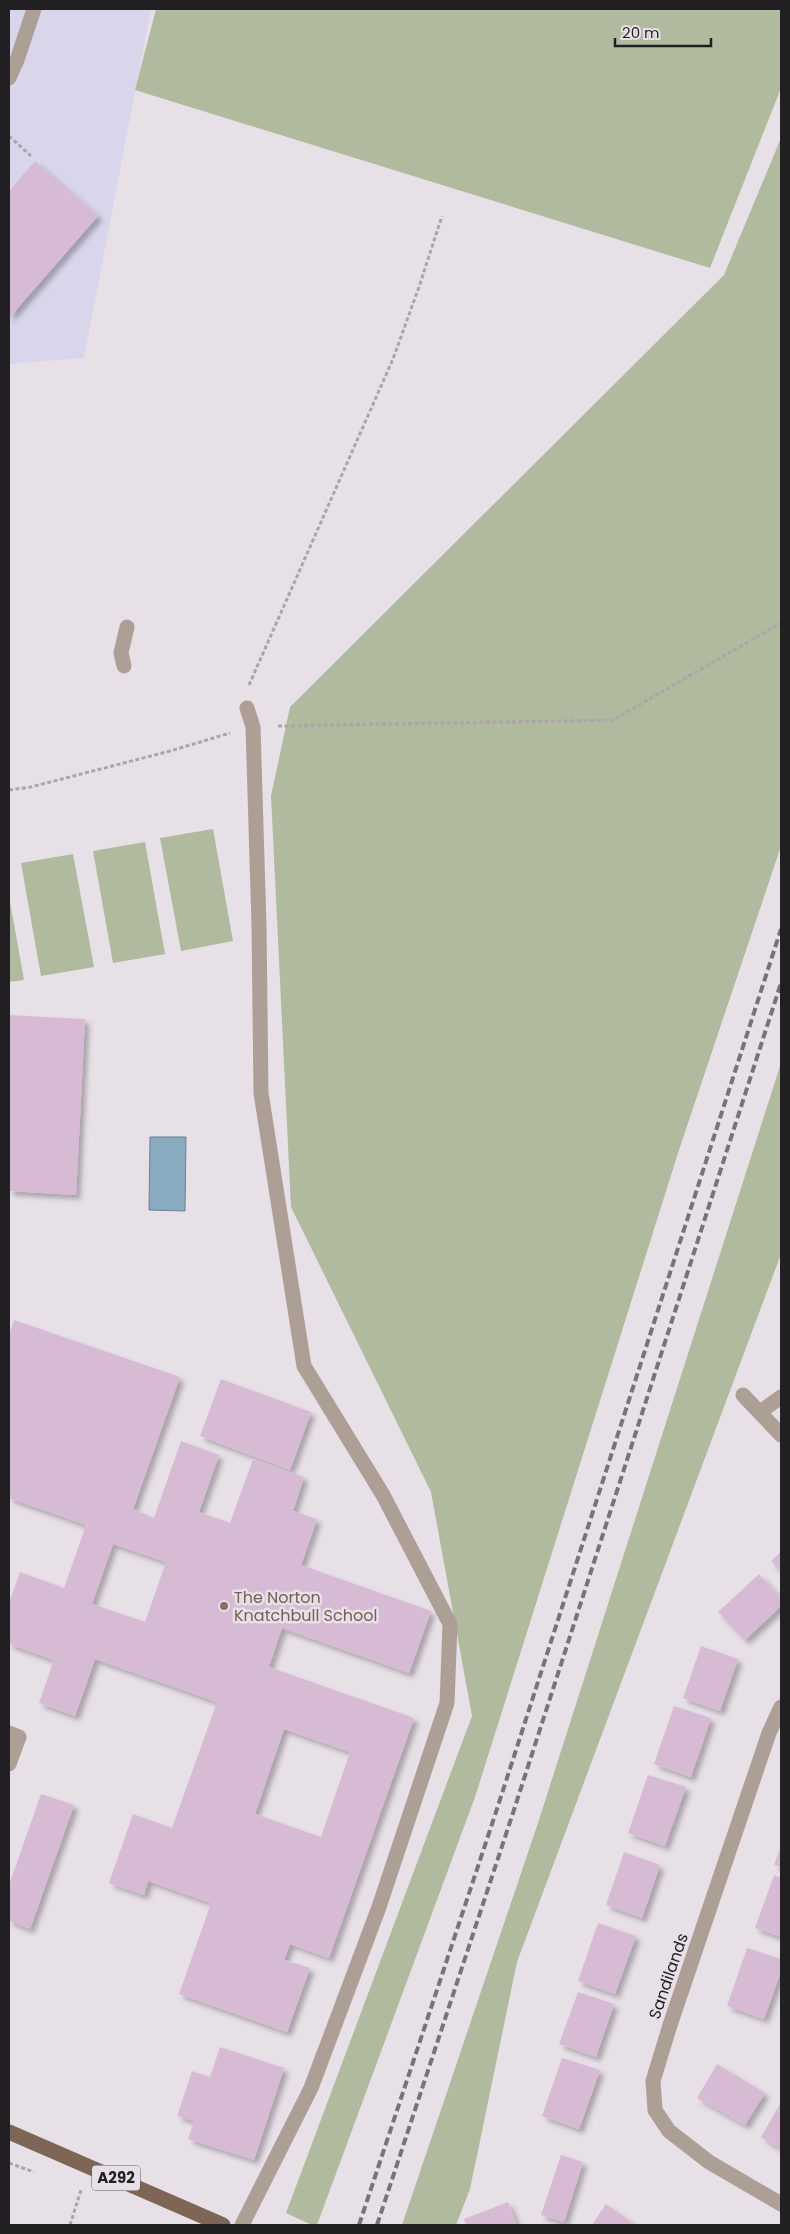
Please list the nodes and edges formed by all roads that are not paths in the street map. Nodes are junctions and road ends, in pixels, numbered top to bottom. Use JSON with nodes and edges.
{"nodes":[{"id":1,"x":34,"y":9,"type":"edge"},
{"id":2,"x":9,"y":78,"type":"edge"},
{"id":3,"x":127,"y":627,"type":"dead end"},
{"id":4,"x":124,"y":666,"type":"dead end"},
{"id":5,"x":247,"y":708,"type":"road end"},
{"id":6,"x":743,"y":1395,"type":"dead end"},
{"id":7,"x":781,"y":1397,"type":"edge"},
{"id":8,"x":760,"y":1412,"type":"junction"},
{"id":9,"x":781,"y":1435,"type":"edge"},
{"id":10,"x":781,"y":1706,"type":"edge"},
{"id":11,"x":9,"y":1733,"type":"edge"},
{"id":12,"x":775,"y":1736,"type":"edge"},
{"id":13,"x":9,"y":1764,"type":"edge"},
{"id":14,"x":9,"y":2132,"type":"edge"},
{"id":15,"x":781,"y":2204,"type":"edge"},
{"id":16,"x":223,"y":2225,"type":"edge"},
{"id":17,"x":242,"y":2225,"type":"edge"}],
"edges":[{"from":1,"to":2,"type":"street"},
{"from":3,"to":4,"type":"street"},
{"from":5,"to":17,"type":"street"},
{"from":6,"to":8,"type":"street"},
{"from":7,"to":8,"type":"street"},
{"from":8,"to":9,"type":"street"},
{"from":10,"to":12,"type":"street","name":"Sandilands"},
{"from":11,"to":13,"type":"street"},
{"from":12,"to":15,"type":"street","name":"Sandilands"},
{"from":14,"to":16,"type":"main road","number":"A292"}]}
